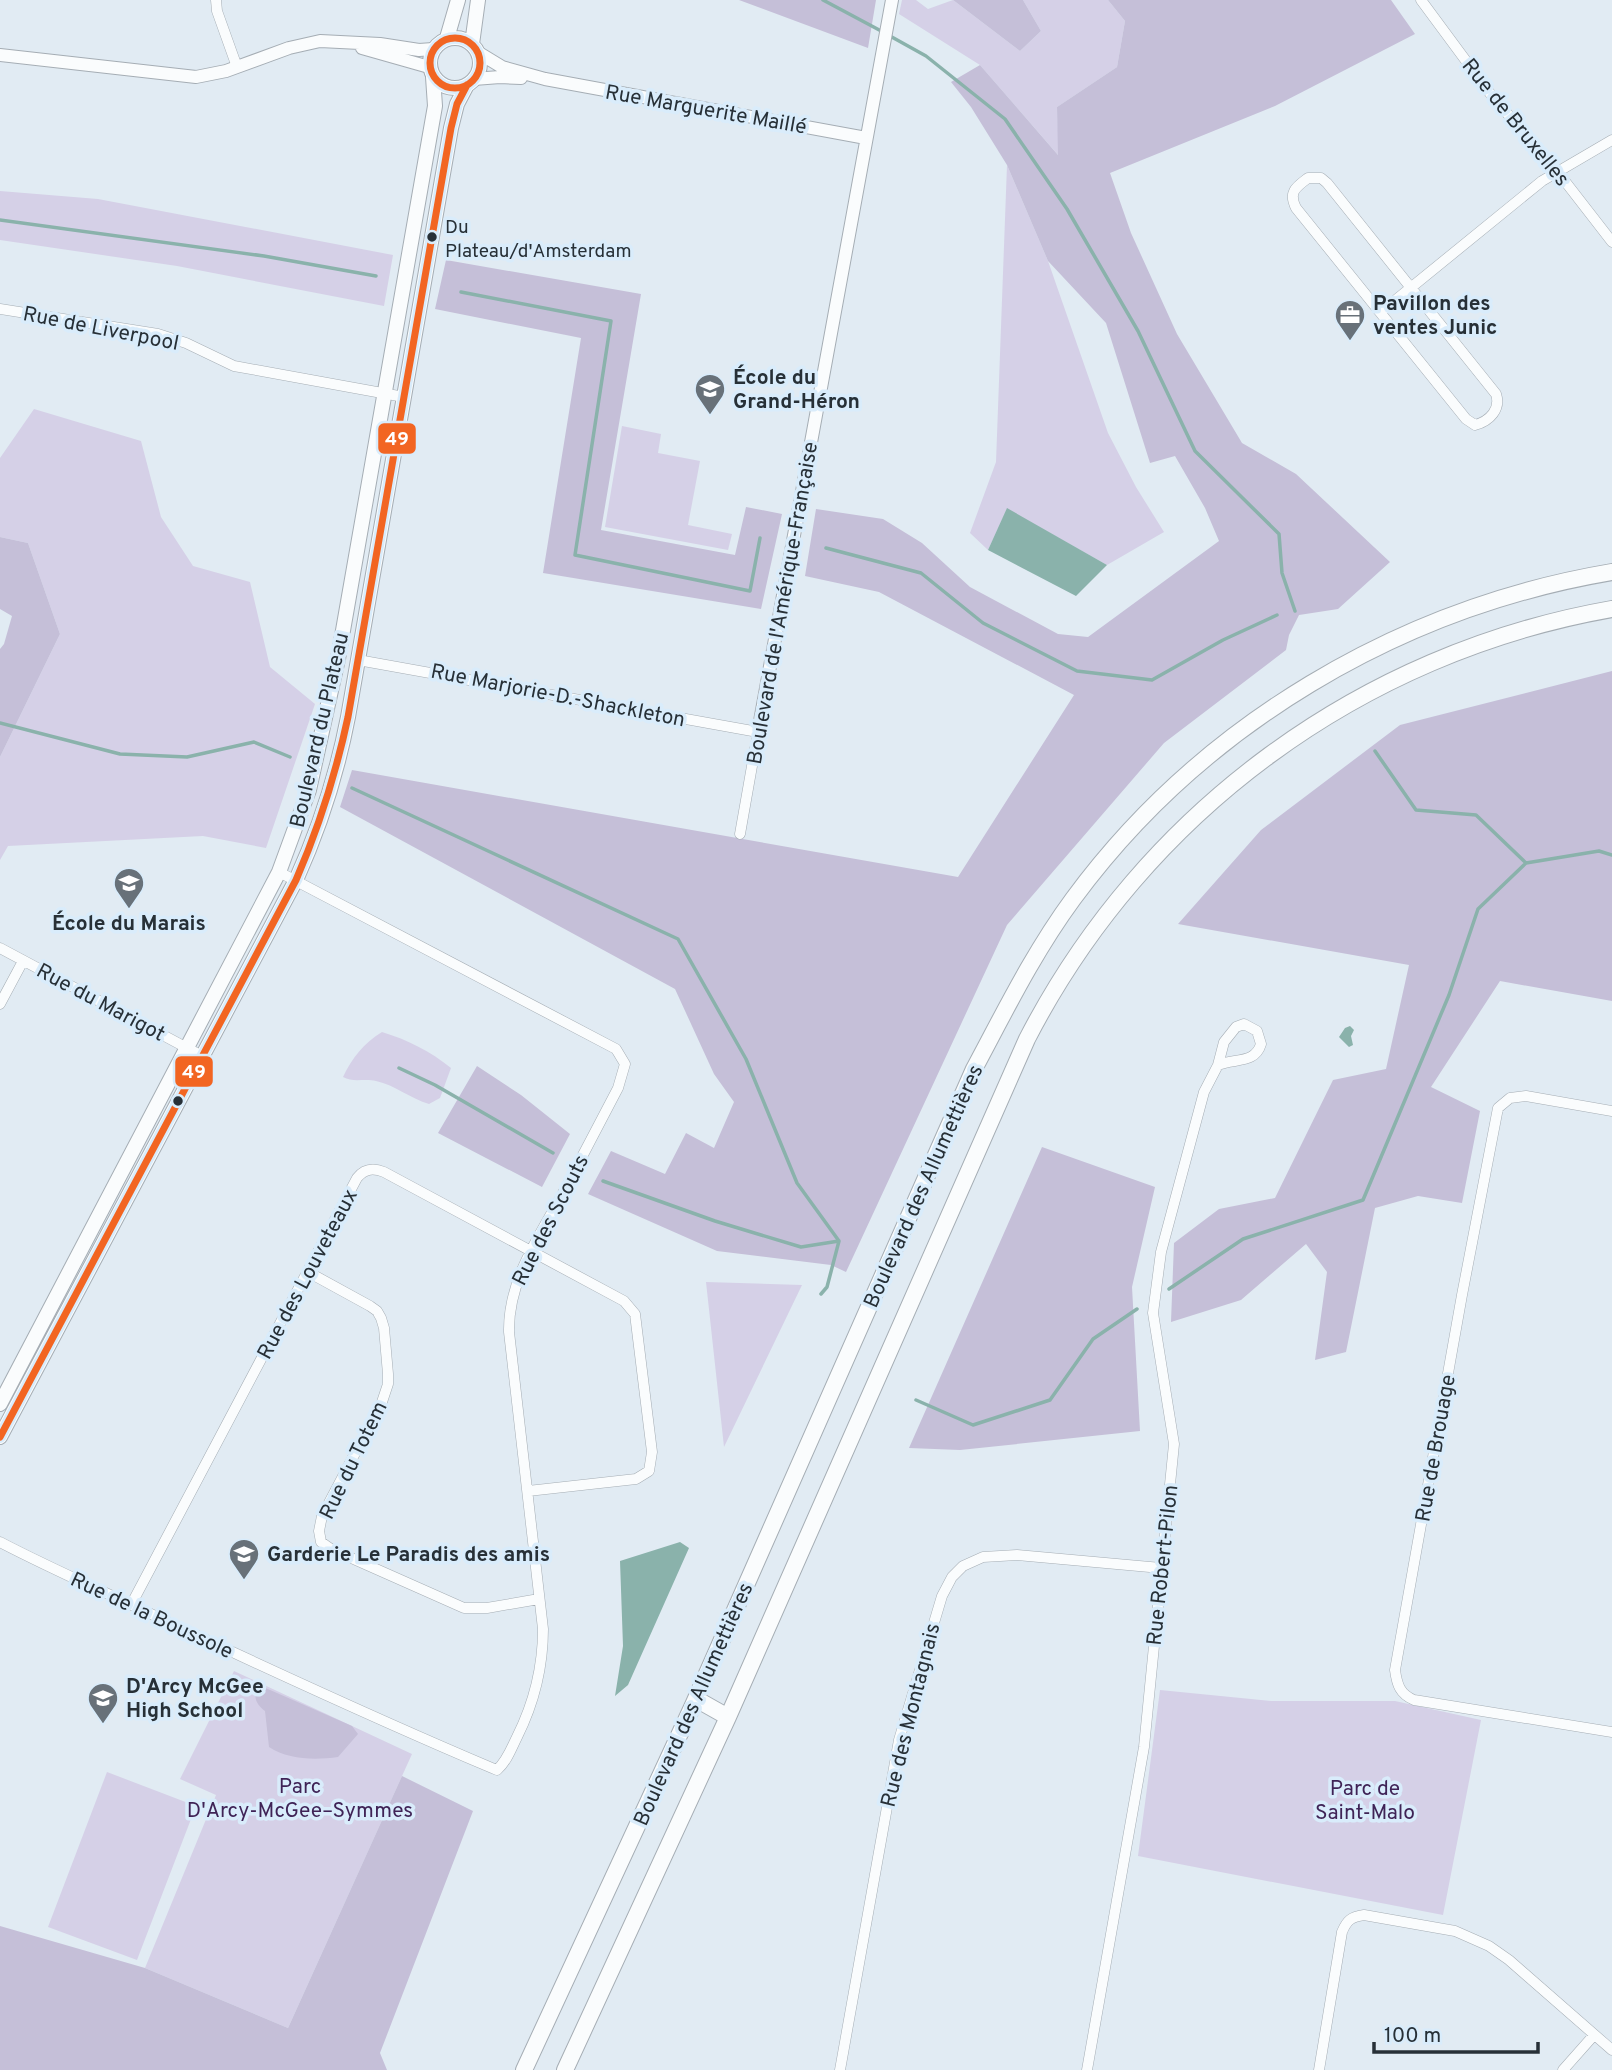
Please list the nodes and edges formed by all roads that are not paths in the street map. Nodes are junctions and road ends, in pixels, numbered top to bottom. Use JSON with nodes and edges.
{"nodes":[{"id":1,"x":216,"y":0,"type":"edge"},
{"id":2,"x":458,"y":0,"type":"edge"},
{"id":3,"x":478,"y":0,"type":"edge"},
{"id":4,"x":892,"y":0,"type":"edge"},
{"id":5,"x":1421,"y":0,"type":"edge"},
{"id":6,"x":447,"y":38,"type":"junction"},
{"id":7,"x":352,"y":44,"type":"junction"},
{"id":8,"x":475,"y":48,"type":"junction"},
{"id":9,"x":433,"y":49,"type":"junction"},
{"id":10,"x":0,"y":55,"type":"edge"},
{"id":11,"x":237,"y":67,"type":"junction"},
{"id":12,"x":431,"y":72,"type":"junction"},
{"id":13,"x":545,"y":79,"type":"junction"},
{"id":14,"x":471,"y":82,"type":"junction"},
{"id":15,"x":866,"y":138,"type":"junction"},
{"id":16,"x":1612,"y":140,"type":"edge"},
{"id":17,"x":1557,"y":171,"type":"junction"},
{"id":18,"x":1612,"y":242,"type":"edge"},
{"id":19,"x":1411,"y":288,"type":"junction"},
{"id":20,"x":0,"y":309,"type":"edge"},
{"id":21,"x":1381,"y":312,"type":"junction"},
{"id":22,"x":383,"y":393,"type":"junction"},
{"id":23,"x":404,"y":397,"type":"junction"},
{"id":24,"x":1612,"y":572,"type":"edge"},
{"id":25,"x":1612,"y":609,"type":"edge"},
{"id":26,"x":358,"y":660,"type":"junction"},
{"id":27,"x":758,"y":732,"type":"junction"},
{"id":28,"x":740,"y":834,"type":"dead end"},
{"id":29,"x":279,"y":872,"type":"junction"},
{"id":30,"x":296,"y":880,"type":"junction"},
{"id":31,"x":0,"y":948,"type":"edge"},
{"id":32,"x":23,"y":961,"type":"junction"},
{"id":33,"x":0,"y":1004,"type":"edge"},
{"id":34,"x":186,"y":1047,"type":"junction"},
{"id":35,"x":202,"y":1056,"type":"junction"},
{"id":36,"x":1218,"y":1065,"type":"junction"},
{"id":37,"x":1612,"y":1111,"type":"edge"},
{"id":38,"x":530,"y":1251,"type":"junction"},
{"id":39,"x":308,"y":1272,"type":"junction"},
{"id":40,"x":0,"y":1404,"type":"edge"},
{"id":41,"x":0,"y":1437,"type":"edge"},
{"id":42,"x":528,"y":1491,"type":"junction"},
{"id":43,"x":0,"y":1542,"type":"edge"},
{"id":44,"x":1161,"y":1568,"type":"junction"},
{"id":45,"x":539,"y":1599,"type":"junction"},
{"id":46,"x":131,"y":1605,"type":"junction"},
{"id":47,"x":696,"y":1699,"type":"junction"},
{"id":48,"x":728,"y":1717,"type":"junction"},
{"id":49,"x":1612,"y":1732,"type":"edge"},
{"id":50,"x":497,"y":1770,"type":"joint"},
{"id":51,"x":1594,"y":2035,"type":"junction"},
{"id":52,"x":1612,"y":2050,"type":"edge"},
{"id":53,"x":524,"y":2070,"type":"edge"},
{"id":54,"x":565,"y":2070,"type":"edge"},
{"id":55,"x":840,"y":2070,"type":"edge"},
{"id":56,"x":1087,"y":2070,"type":"edge"},
{"id":57,"x":1319,"y":2070,"type":"edge"},
{"id":58,"x":1563,"y":2070,"type":"edge"}],
"edges":[{"from":1,"to":11,"type":"street"},
{"from":2,"to":6,"type":"main road"},
{"from":3,"to":8,"type":"main road"},
{"from":4,"to":15,"type":"street","name":"Boulevard de l'Amérique-Française"},
{"from":5,"to":17,"type":"street","name":"Rue de Bruxelles"},
{"from":6,"to":8,"type":"main road"},
{"from":6,"to":9,"type":"main road"},
{"from":7,"to":9,"type":"street"},
{"from":7,"to":11,"type":"street"},
{"from":7,"to":12,"type":"street"},
{"from":8,"to":13,"type":"street","name":"Rue Marguerite Maillé"},
{"from":8,"to":14,"type":"main road"},
{"from":9,"to":12,"type":"main road"},
{"from":10,"to":11,"type":"street"},
{"from":12,"to":14,"type":"main road"},
{"from":12,"to":22,"type":"main road","name":"Boulevard du Plateau"},
{"from":13,"to":14,"type":"street","name":"Rue Marguerite Maillé"},
{"from":13,"to":15,"type":"street","name":"Rue Marguerite Maillé"},
{"from":14,"to":23,"type":"main road","name":"Boulevard du Plateau"},
{"from":15,"to":27,"type":"street","name":"Boulevard de l'Amérique-Française"},
{"from":16,"to":17,"type":"street"},
{"from":17,"to":18,"type":"street","name":"Rue de Bruxelles"},
{"from":17,"to":19,"type":"street"},
{"from":19,"to":21,"type":"street"},
{"from":19,"to":21,"type":"street"},
{"from":19,"to":21,"type":"street"},
{"from":20,"to":22,"type":"street","name":"Rue de Liverpool"},
{"from":22,"to":23,"type":"street","name":"Rue de Liverpool"},
{"from":22,"to":29,"type":"main road","name":"Boulevard du Plateau"},
{"from":23,"to":26,"type":"main road","name":"Boulevard du Plateau"},
{"from":24,"to":47,"type":"highway","name":"Boulevard des Allumettières"},
{"from":25,"to":48,"type":"highway","name":"Boulevard des Allumettières"},
{"from":26,"to":27,"type":"street","name":"Rue Marjorie-D.-Shackleton"},
{"from":26,"to":30,"type":"main road","name":"Boulevard du Plateau"},
{"from":27,"to":28,"type":"street","name":"Boulevard de l'Amérique-Française"},
{"from":29,"to":30,"type":"street","name":"Rue des Scouts"},
{"from":29,"to":34,"type":"main road","name":"Boulevard du Plateau"},
{"from":30,"to":35,"type":"main road","name":"Boulevard du Plateau"},
{"from":30,"to":38,"type":"street","name":"Rue des Scouts"},
{"from":31,"to":32,"type":"street","name":"Rue du Marigot"},
{"from":32,"to":33,"type":"street"},
{"from":32,"to":34,"type":"street","name":"Rue du Marigot"},
{"from":34,"to":35,"type":"street","name":"Rue du Marigot"},
{"from":34,"to":40,"type":"main road","name":"Boulevard du Plateau"},
{"from":35,"to":41,"type":"main road","name":"Boulevard du Plateau"},
{"from":36,"to":36,"type":"street","name":"Rue Robert-Pilon"},
{"from":36,"to":44,"type":"street","name":"Rue Robert-Pilon"},
{"from":37,"to":49,"type":"street","name":"Rue de Brouage"},
{"from":38,"to":39,"type":"street","name":"Rue des Louveteaux"},
{"from":38,"to":42,"type":"street","name":"Rue des Scouts"},
{"from":38,"to":42,"type":"street","name":"Rue des Louveteaux"},
{"from":39,"to":45,"type":"street","name":"Rue du Totem"},
{"from":39,"to":46,"type":"street","name":"Rue des Louveteaux"},
{"from":42,"to":45,"type":"street","name":"Rue des Scouts"},
{"from":43,"to":46,"type":"street","name":"Rue de la Boussole"},
{"from":44,"to":55,"type":"street","name":"Rue des Montagnais"},
{"from":44,"to":56,"type":"street","name":"Rue Robert-Pilon"},
{"from":45,"to":50,"type":"street","name":"Rue des Scouts"},
{"from":46,"to":50,"type":"street","name":"Rue de la Boussole"},
{"from":47,"to":48,"type":"highway"},
{"from":47,"to":53,"type":"highway","name":"Boulevard des Allumettières"},
{"from":48,"to":54,"type":"highway","name":"Boulevard des Allumettières"},
{"from":51,"to":52,"type":"street"},
{"from":51,"to":57,"type":"street"},
{"from":51,"to":58,"type":"street"}]}
